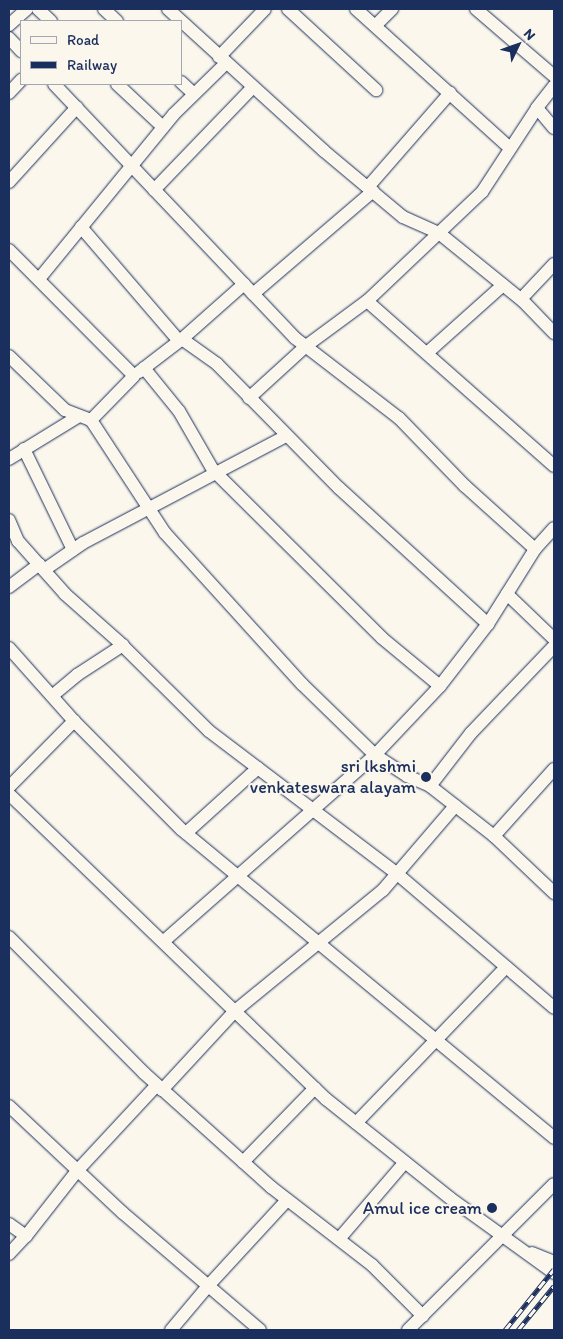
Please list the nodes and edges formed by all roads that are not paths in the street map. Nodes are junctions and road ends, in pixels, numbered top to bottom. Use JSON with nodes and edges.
{"nodes":[{"id":1,"x":27,"y":9,"type":"edge"},
{"id":2,"x":39,"y":9,"type":"edge"},
{"id":3,"x":104,"y":9,"type":"edge"},
{"id":4,"x":168,"y":9,"type":"edge"},
{"id":5,"x":265,"y":9,"type":"edge"},
{"id":6,"x":288,"y":9,"type":"edge"},
{"id":7,"x":356,"y":9,"type":"edge"},
{"id":8,"x":392,"y":9,"type":"edge"},
{"id":9,"x":476,"y":9,"type":"edge"},
{"id":10,"x":51,"y":20,"type":"edge"},
{"id":11,"x":116,"y":20,"type":"edge"},
{"id":12,"x":180,"y":20,"type":"edge"},
{"id":13,"x":182,"y":22,"type":"edge"},
{"id":14,"x":9,"y":24,"type":"edge"},
{"id":15,"x":376,"y":25,"type":"junction"},
{"id":16,"x":9,"y":38,"type":"edge"},
{"id":17,"x":20,"y":50,"type":"edge"},
{"id":18,"x":222,"y":60,"type":"junction"},
{"id":19,"x":554,"y":76,"type":"edge"},
{"id":20,"x":20,"y":81,"type":"edge"},
{"id":21,"x":182,"y":83,"type":"edge"},
{"id":22,"x":55,"y":85,"type":"edge"},
{"id":23,"x":118,"y":85,"type":"edge"},
{"id":24,"x":554,"y":86,"type":"edge"},
{"id":25,"x":253,"y":87,"type":"junction"},
{"id":26,"x":376,"y":90,"type":"dead end"},
{"id":27,"x":9,"y":93,"type":"edge"},
{"id":28,"x":193,"y":93,"type":"junction"},
{"id":29,"x":450,"y":93,"type":"junction"},
{"id":30,"x":77,"y":107,"type":"junction"},
{"id":31,"x":537,"y":108,"type":"junction"},
{"id":32,"x":163,"y":127,"type":"junction"},
{"id":33,"x":554,"y":128,"type":"edge"},
{"id":34,"x":510,"y":148,"type":"junction"},
{"id":35,"x":131,"y":165,"type":"junction"},
{"id":36,"x":9,"y":182,"type":"edge"},
{"id":37,"x":370,"y":189,"type":"junction"},
{"id":38,"x":154,"y":190,"type":"junction"},
{"id":39,"x":81,"y":227,"type":"junction"},
{"id":40,"x":439,"y":233,"type":"junction"},
{"id":41,"x":9,"y":250,"type":"edge"},
{"id":42,"x":554,"y":264,"type":"edge"},
{"id":43,"x":38,"y":279,"type":"junction"},
{"id":44,"x":503,"y":285,"type":"junction"},
{"id":45,"x":249,"y":289,"type":"junction"},
{"id":46,"x":521,"y":299,"type":"junction"},
{"id":47,"x":367,"y":300,"type":"junction"},
{"id":48,"x":554,"y":333,"type":"edge"},
{"id":49,"x":180,"y":340,"type":"junction"},
{"id":50,"x":306,"y":346,"type":"junction"},
{"id":51,"x":427,"y":353,"type":"junction"},
{"id":52,"x":9,"y":356,"type":"edge"},
{"id":53,"x":139,"y":372,"type":"junction"},
{"id":54,"x":249,"y":398,"type":"junction"},
{"id":55,"x":85,"y":418,"type":"junction"},
{"id":56,"x":286,"y":436,"type":"junction"},
{"id":57,"x":24,"y":449,"type":"junction"},
{"id":58,"x":9,"y":459,"type":"edge"},
{"id":59,"x":554,"y":466,"type":"edge"},
{"id":60,"x":215,"y":472,"type":"junction"},
{"id":61,"x":148,"y":509,"type":"junction"},
{"id":62,"x":9,"y":520,"type":"edge"},
{"id":63,"x":554,"y":528,"type":"edge"},
{"id":64,"x":535,"y":549,"type":"junction"},
{"id":65,"x":74,"y":550,"type":"junction"},
{"id":66,"x":41,"y":567,"type":"junction"},
{"id":67,"x":9,"y":587,"type":"edge"},
{"id":68,"x":507,"y":594,"type":"junction"},
{"id":69,"x":488,"y":624,"type":"junction"},
{"id":70,"x":554,"y":639,"type":"edge"},
{"id":71,"x":123,"y":645,"type":"junction"},
{"id":72,"x":554,"y":646,"type":"edge"},
{"id":73,"x":9,"y":648,"type":"edge"},
{"id":74,"x":440,"y":686,"type":"junction"},
{"id":75,"x":52,"y":696,"type":"junction"},
{"id":76,"x":74,"y":721,"type":"junction"},
{"id":77,"x":375,"y":755,"type":"junction"},
{"id":78,"x":258,"y":768,"type":"junction"},
{"id":79,"x":554,"y":769,"type":"edge"},
{"id":80,"x":430,"y":786,"type":"junction"},
{"id":81,"x":9,"y":787,"type":"edge"},
{"id":82,"x":9,"y":794,"type":"edge"},
{"id":83,"x":456,"y":806,"type":"junction"},
{"id":84,"x":312,"y":809,"type":"junction"},
{"id":85,"x":186,"y":833,"type":"junction"},
{"id":86,"x":494,"y":836,"type":"junction"},
{"id":87,"x":398,"y":874,"type":"junction"},
{"id":88,"x":237,"y":875,"type":"junction"},
{"id":89,"x":554,"y":893,"type":"edge"},
{"id":90,"x":9,"y":938,"type":"edge"},
{"id":91,"x":164,"y":941,"type":"junction"},
{"id":92,"x":320,"y":943,"type":"junction"},
{"id":93,"x":506,"y":967,"type":"junction"},
{"id":94,"x":554,"y":1008,"type":"edge"},
{"id":95,"x":235,"y":1011,"type":"junction"},
{"id":96,"x":438,"y":1040,"type":"junction"},
{"id":97,"x":159,"y":1087,"type":"junction"},
{"id":98,"x":315,"y":1088,"type":"junction"},
{"id":99,"x":9,"y":1106,"type":"edge"},
{"id":100,"x":356,"y":1123,"type":"junction"},
{"id":101,"x":554,"y":1138,"type":"edge"},
{"id":102,"x":243,"y":1162,"type":"junction"},
{"id":103,"x":405,"y":1162,"type":"junction"},
{"id":104,"x":77,"y":1171,"type":"junction"},
{"id":105,"x":554,"y":1184,"type":"edge"},
{"id":106,"x":287,"y":1200,"type":"junction"},
{"id":107,"x":9,"y":1224,"type":"edge"},
{"id":108,"x":26,"y":1236,"type":"junction"},
{"id":109,"x":502,"y":1236,"type":"junction"},
{"id":110,"x":338,"y":1239,"type":"junction"},
{"id":111,"x":525,"y":1252,"type":"junction"},
{"id":112,"x":9,"y":1254,"type":"edge"},
{"id":113,"x":554,"y":1262,"type":"edge"},
{"id":114,"x":554,"y":1273,"type":"edge"},
{"id":115,"x":208,"y":1286,"type":"junction"},
{"id":116,"x":423,"y":1316,"type":"junction"},
{"id":117,"x":171,"y":1330,"type":"edge"},
{"id":118,"x":260,"y":1330,"type":"edge"},
{"id":119,"x":408,"y":1330,"type":"edge"}],
"edges":[{"from":1,"to":14,"type":"street"},
{"from":2,"to":10,"type":"street"},
{"from":3,"to":11,"type":"street"},
{"from":4,"to":12,"type":"street"},
{"from":5,"to":18,"type":"street"},
{"from":6,"to":26,"type":"street"},
{"from":7,"to":15,"type":"street"},
{"from":8,"to":15,"type":"street"},
{"from":9,"to":19,"type":"street"},
{"from":13,"to":18,"type":"street"},
{"from":15,"to":29,"type":"street"},
{"from":16,"to":17,"type":"street"},
{"from":18,"to":25,"type":"street"},
{"from":18,"to":28,"type":"street"},
{"from":20,"to":27,"type":"street"},
{"from":21,"to":28,"type":"street"},
{"from":22,"to":30,"type":"street"},
{"from":23,"to":32,"type":"street"},
{"from":24,"to":31,"type":"street"},
{"from":25,"to":37,"type":"street"},
{"from":25,"to":38,"type":"street"},
{"from":28,"to":32,"type":"street"},
{"from":29,"to":34,"type":"street"},
{"from":29,"to":37,"type":"street"},
{"from":30,"to":35,"type":"street"},
{"from":30,"to":36,"type":"street"},
{"from":31,"to":33,"type":"street"},
{"from":31,"to":34,"type":"street"},
{"from":32,"to":35,"type":"street"},
{"from":34,"to":40,"type":"street"},
{"from":35,"to":38,"type":"street"},
{"from":35,"to":39,"type":"street"},
{"from":37,"to":40,"type":"street"},
{"from":37,"to":45,"type":"street"},
{"from":38,"to":45,"type":"street"},
{"from":39,"to":43,"type":"street"},
{"from":39,"to":49,"type":"street"},
{"from":40,"to":44,"type":"street"},
{"from":40,"to":47,"type":"street"},
{"from":41,"to":43,"type":"street"},
{"from":42,"to":46,"type":"street"},
{"from":43,"to":53,"type":"street"},
{"from":44,"to":46,"type":"street"},
{"from":44,"to":51,"type":"street"},
{"from":45,"to":49,"type":"street"},
{"from":45,"to":50,"type":"street"},
{"from":46,"to":48,"type":"street"},
{"from":47,"to":50,"type":"street"},
{"from":47,"to":51,"type":"street"},
{"from":49,"to":53,"type":"street"},
{"from":49,"to":54,"type":"street"},
{"from":50,"to":54,"type":"street"},
{"from":50,"to":64,"type":"street"},
{"from":51,"to":59,"type":"street"},
{"from":52,"to":55,"type":"street"},
{"from":53,"to":55,"type":"street"},
{"from":53,"to":60,"type":"street"},
{"from":54,"to":56,"type":"street"},
{"from":55,"to":57,"type":"street"},
{"from":55,"to":61,"type":"street"},
{"from":56,"to":60,"type":"street"},
{"from":56,"to":69,"type":"street"},
{"from":57,"to":58,"type":"street"},
{"from":57,"to":65,"type":"street"},
{"from":60,"to":61,"type":"street"},
{"from":60,"to":74,"type":"street"},
{"from":61,"to":65,"type":"street"},
{"from":61,"to":77,"type":"street"},
{"from":62,"to":66,"type":"street"},
{"from":63,"to":64,"type":"street"},
{"from":64,"to":68,"type":"street"},
{"from":65,"to":66,"type":"street"},
{"from":66,"to":67,"type":"street"},
{"from":66,"to":71,"type":"street"},
{"from":68,"to":69,"type":"street"},
{"from":68,"to":70,"type":"street"},
{"from":69,"to":74,"type":"street"},
{"from":71,"to":75,"type":"street"},
{"from":71,"to":78,"type":"street"},
{"from":72,"to":80,"type":"street"},
{"from":73,"to":75,"type":"street"},
{"from":74,"to":77,"type":"street"},
{"from":75,"to":76,"type":"street"},
{"from":76,"to":81,"type":"street"},
{"from":76,"to":85,"type":"street"},
{"from":77,"to":80,"type":"street"},
{"from":77,"to":84,"type":"street"},
{"from":78,"to":84,"type":"street"},
{"from":78,"to":85,"type":"street"},
{"from":79,"to":86,"type":"street"},
{"from":80,"to":83,"type":"street"},
{"from":82,"to":91,"type":"street"},
{"from":83,"to":86,"type":"street"},
{"from":83,"to":87,"type":"street"},
{"from":84,"to":87,"type":"street"},
{"from":84,"to":88,"type":"street"},
{"from":85,"to":88,"type":"street"},
{"from":86,"to":89,"type":"street"},
{"from":87,"to":92,"type":"street"},
{"from":87,"to":93,"type":"street"},
{"from":88,"to":91,"type":"street"},
{"from":88,"to":92,"type":"street"},
{"from":90,"to":97,"type":"street"},
{"from":91,"to":95,"type":"street"},
{"from":92,"to":95,"type":"street"},
{"from":92,"to":96,"type":"street"},
{"from":93,"to":94,"type":"street"},
{"from":93,"to":96,"type":"street"},
{"from":95,"to":97,"type":"street"},
{"from":95,"to":98,"type":"street"},
{"from":96,"to":100,"type":"street"},
{"from":96,"to":101,"type":"street"},
{"from":97,"to":102,"type":"street"},
{"from":97,"to":104,"type":"street"},
{"from":98,"to":100,"type":"street"},
{"from":98,"to":102,"type":"street"},
{"from":99,"to":104,"type":"street"},
{"from":100,"to":103,"type":"street"},
{"from":102,"to":106,"type":"street"},
{"from":103,"to":109,"type":"street"},
{"from":103,"to":110,"type":"street"},
{"from":104,"to":108,"type":"street"},
{"from":104,"to":115,"type":"street"},
{"from":105,"to":109,"type":"street"},
{"from":106,"to":110,"type":"street"},
{"from":106,"to":115,"type":"street"},
{"from":107,"to":108,"type":"street"},
{"from":108,"to":112,"type":"street"},
{"from":109,"to":111,"type":"street"},
{"from":109,"to":116,"type":"street"},
{"from":110,"to":116,"type":"street"},
{"from":111,"to":113,"type":"street"},
{"from":111,"to":114,"type":"street"},
{"from":115,"to":117,"type":"street"},
{"from":115,"to":118,"type":"street"},
{"from":116,"to":119,"type":"street"}]}
